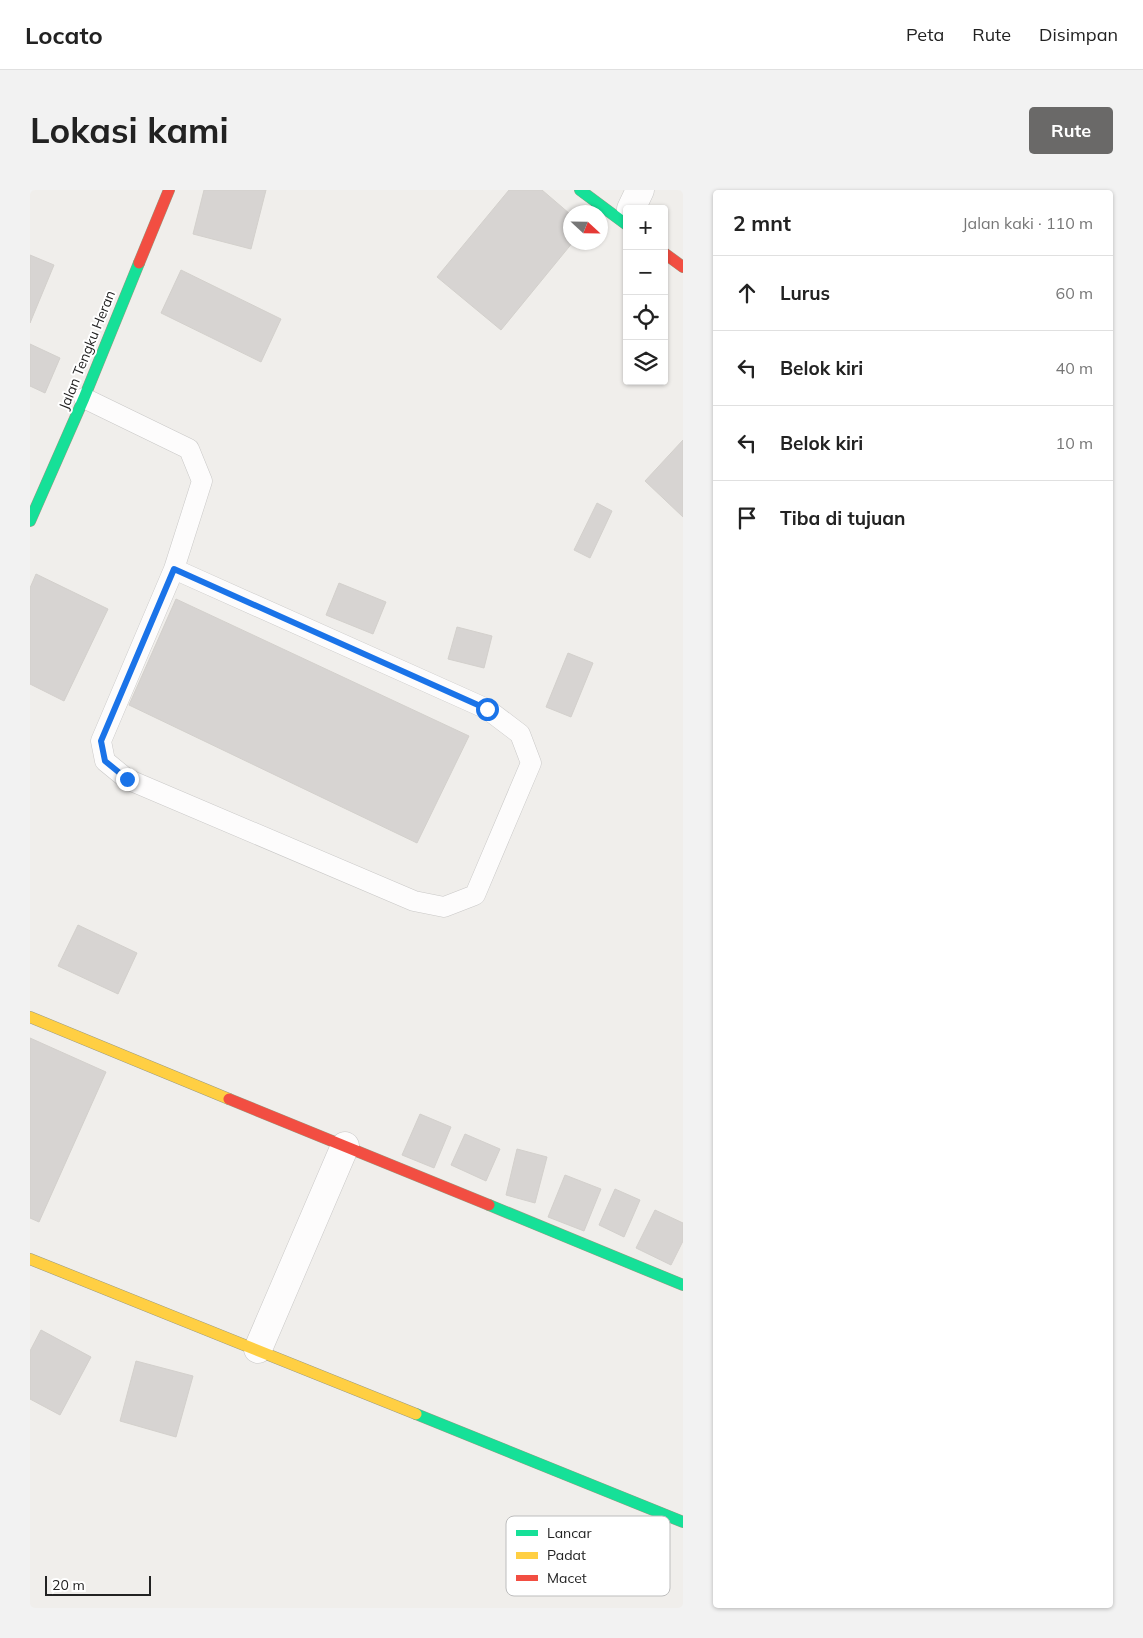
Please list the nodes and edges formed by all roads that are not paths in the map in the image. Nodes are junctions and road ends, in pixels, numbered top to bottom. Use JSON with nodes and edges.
{"nodes":[{"id":1,"x":169,"y":190,"type":"edge"},
{"id":2,"x":580,"y":190,"type":"edge"},
{"id":3,"x":640,"y":190,"type":"edge"},
{"id":4,"x":633,"y":205,"type":"edge"},
{"id":5,"x":623,"y":217,"type":"edge"},
{"id":6,"x":668,"y":256,"type":"edge"},
{"id":7,"x":683,"y":267,"type":"edge"},
{"id":8,"x":84,"y":398,"type":"junction"},
{"id":9,"x":30,"y":521,"type":"edge"},
{"id":10,"x":174,"y":569,"type":"junction"},
{"id":11,"x":30,"y":1018,"type":"edge"},
{"id":12,"x":345,"y":1146,"type":"junction"},
{"id":13,"x":30,"y":1259,"type":"edge"},
{"id":14,"x":683,"y":1285,"type":"edge"},
{"id":15,"x":258,"y":1349,"type":"junction"},
{"id":16,"x":668,"y":1516,"type":"edge"},
{"id":17,"x":670,"y":1517,"type":"edge"},
{"id":18,"x":683,"y":1522,"type":"edge"}],
"edges":[{"from":1,"to":8,"type":"main road","name":"Jalan Tengku Heran"},
{"from":2,"to":5,"type":"main road"},
{"from":3,"to":4,"type":"street"},
{"from":6,"to":7,"type":"main road"},
{"from":8,"to":9,"type":"main road","name":"Jalan Tengku Heran"},
{"from":8,"to":10,"type":"lane"},
{"from":10,"to":10,"type":"lane"},
{"from":11,"to":12,"type":"main road"},
{"from":12,"to":14,"type":"main road"},
{"from":12,"to":15,"type":"street"},
{"from":13,"to":15,"type":"main road"},
{"from":15,"to":16,"type":"main road"},
{"from":17,"to":18,"type":"main road"}]}
